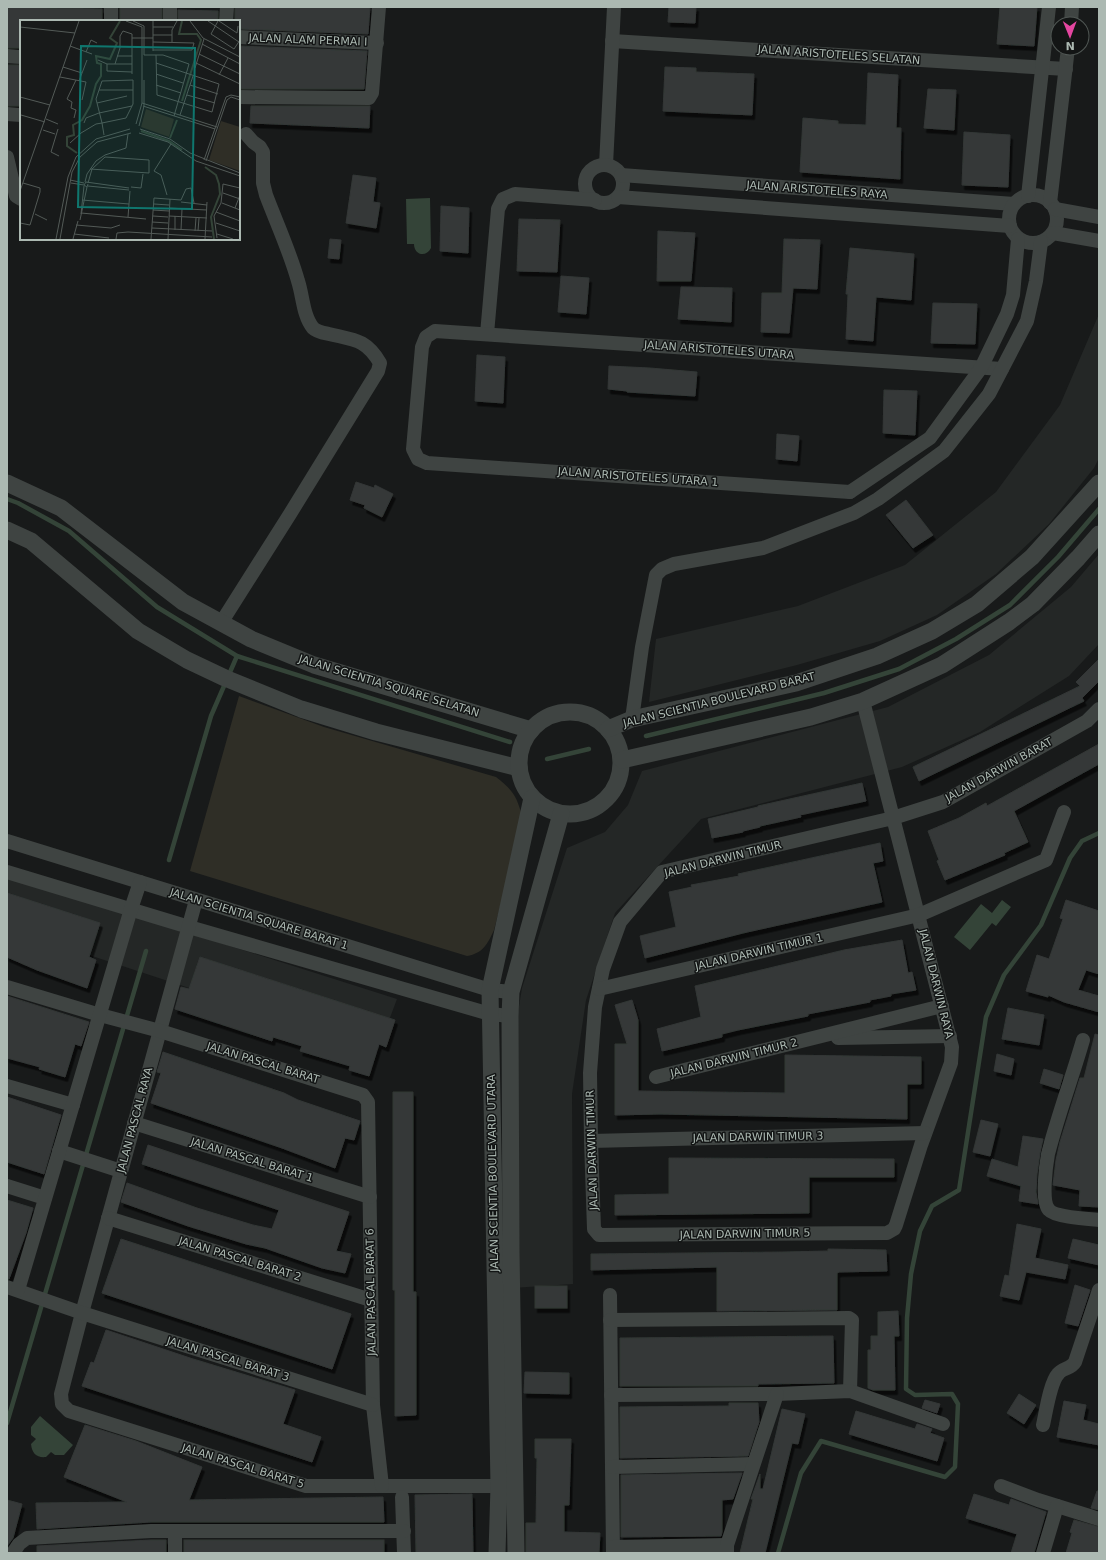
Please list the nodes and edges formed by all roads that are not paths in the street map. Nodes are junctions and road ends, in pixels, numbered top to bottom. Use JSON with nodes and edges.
{"nodes":[{"id":1,"x":111,"y":7,"type":"edge"},
{"id":2,"x":170,"y":7,"type":"edge"},
{"id":3,"x":227,"y":7,"type":"edge"},
{"id":4,"x":379,"y":7,"type":"edge"},
{"id":5,"x":614,"y":7,"type":"edge"},
{"id":6,"x":1049,"y":7,"type":"edge"},
{"id":7,"x":110,"y":20,"type":"edge"},
{"id":8,"x":170,"y":20,"type":"edge"},
{"id":9,"x":226,"y":20,"type":"edge"},
{"id":10,"x":240,"y":37,"type":"edge"},
{"id":11,"x":612,"y":41,"type":"junction"},
{"id":12,"x":377,"y":43,"type":"junction"},
{"id":13,"x":7,"y":56,"type":"edge"},
{"id":14,"x":1067,"y":56,"type":"edge"},
{"id":15,"x":20,"y":57,"type":"edge"},
{"id":16,"x":1042,"y":68,"type":"junction"},
{"id":17,"x":1066,"y":69,"type":"junction"},
{"id":18,"x":240,"y":97,"type":"edge"},
{"id":19,"x":7,"y":114,"type":"edge"},
{"id":20,"x":20,"y":115,"type":"edge"},
{"id":21,"x":246,"y":134,"type":"dead end"},
{"id":22,"x":7,"y":157,"type":"edge"},
{"id":23,"x":606,"y":166,"type":"junction"},
{"id":24,"x":16,"y":175,"type":"edge"},
{"id":25,"x":621,"y":175,"type":"junction"},
{"id":26,"x":822,"y":190,"type":"junction"},
{"id":27,"x":1028,"y":196,"type":"junction"},
{"id":28,"x":618,"y":197,"type":"junction"},
{"id":29,"x":20,"y":198,"type":"edge"},
{"id":30,"x":595,"y":200,"type":"junction"},
{"id":31,"x":1014,"y":204,"type":"junction"},
{"id":32,"x":1053,"y":206,"type":"junction"},
{"id":33,"x":820,"y":213,"type":"junction"},
{"id":34,"x":1099,"y":217,"type":"edge"},
{"id":35,"x":1010,"y":226,"type":"junction"},
{"id":36,"x":1053,"y":233,"type":"junction"},
{"id":37,"x":1018,"y":239,"type":"junction"},
{"id":38,"x":1099,"y":241,"type":"edge"},
{"id":39,"x":1041,"y":242,"type":"junction"},
{"id":40,"x":487,"y":334,"type":"junction"},
{"id":41,"x":981,"y":368,"type":"junction"},
{"id":42,"x":1002,"y":370,"type":"junction"},
{"id":43,"x":427,"y":463,"type":"joint"},
{"id":44,"x":7,"y":483,"type":"edge"},
{"id":45,"x":1099,"y":483,"type":"edge"},
{"id":46,"x":850,"y":492,"type":"junction"},
{"id":47,"x":854,"y":513,"type":"junction"},
{"id":48,"x":7,"y":530,"type":"edge"},
{"id":49,"x":1099,"y":534,"type":"edge"},
{"id":50,"x":221,"y":623,"type":"junction"},
{"id":51,"x":863,"y":701,"type":"junction"},
{"id":52,"x":1099,"y":709,"type":"edge"},
{"id":53,"x":632,"y":719,"type":"junction"},
{"id":54,"x":608,"y":729,"type":"junction"},
{"id":55,"x":531,"y":730,"type":"junction"},
{"id":56,"x":622,"y":760,"type":"junction"},
{"id":57,"x":519,"y":768,"type":"junction"},
{"id":58,"x":532,"y":798,"type":"junction"},
{"id":59,"x":1064,"y":812,"type":"dead end"},
{"id":60,"x":562,"y":814,"type":"junction"},
{"id":61,"x":893,"y":818,"type":"junction"},
{"id":62,"x":7,"y":841,"type":"edge"},
{"id":63,"x":7,"y":872,"type":"edge"},
{"id":64,"x":140,"y":882,"type":"junction"},
{"id":65,"x":196,"y":900,"type":"junction"},
{"id":66,"x":131,"y":909,"type":"junction"},
{"id":67,"x":919,"y":915,"type":"junction"},
{"id":68,"x":189,"y":927,"type":"junction"},
{"id":69,"x":7,"y":987,"type":"edge"},
{"id":70,"x":599,"y":989,"type":"junction"},
{"id":71,"x":490,"y":990,"type":"junction"},
{"id":72,"x":511,"y":992,"type":"junction"},
{"id":73,"x":942,"y":1006,"type":"junction"},
{"id":74,"x":490,"y":1014,"type":"junction"},
{"id":75,"x":510,"y":1016,"type":"junction"},
{"id":76,"x":106,"y":1017,"type":"junction"},
{"id":77,"x":160,"y":1031,"type":"junction"},
{"id":78,"x":950,"y":1036,"type":"junction"},
{"id":79,"x":812,"y":1039,"type":"junction"},
{"id":80,"x":1083,"y":1040,"type":"dead end"},
{"id":81,"x":656,"y":1078,"type":"dead end"},
{"id":82,"x":7,"y":1086,"type":"edge"},
{"id":83,"x":366,"y":1098,"type":"joint"},
{"id":84,"x":73,"y":1105,"type":"junction"},
{"id":85,"x":134,"y":1123,"type":"junction"},
{"id":86,"x":925,"y":1133,"type":"junction"},
{"id":87,"x":591,"y":1141,"type":"junction"},
{"id":88,"x":66,"y":1154,"type":"junction"},
{"id":89,"x":121,"y":1171,"type":"junction"},
{"id":90,"x":7,"y":1186,"type":"edge"},
{"id":91,"x":370,"y":1197,"type":"junction"},
{"id":92,"x":45,"y":1198,"type":"junction"},
{"id":93,"x":108,"y":1218,"type":"junction"},
{"id":94,"x":1099,"y":1220,"type":"edge"},
{"id":95,"x":896,"y":1225,"type":"joint"},
{"id":96,"x":594,"y":1229,"type":"joint"},
{"id":97,"x":19,"y":1291,"type":"edge"},
{"id":98,"x":610,"y":1295,"type":"dead end"},
{"id":99,"x":1098,"y":1298,"type":"edge"},
{"id":100,"x":371,"y":1300,"type":"junction"},
{"id":101,"x":82,"y":1313,"type":"junction"},
{"id":102,"x":610,"y":1320,"type":"junction"},
{"id":103,"x":850,"y":1391,"type":"junction"},
{"id":104,"x":777,"y":1394,"type":"junction"},
{"id":105,"x":611,"y":1395,"type":"junction"},
{"id":106,"x":62,"y":1404,"type":"joint"},
{"id":107,"x":373,"y":1405,"type":"junction"},
{"id":108,"x":943,"y":1424,"type":"dead end"},
{"id":109,"x":1043,"y":1426,"type":"dead end"},
{"id":110,"x":753,"y":1464,"type":"junction"},
{"id":111,"x":612,"y":1467,"type":"junction"},
{"id":112,"x":382,"y":1486,"type":"junction"},
{"id":113,"x":499,"y":1486,"type":"junction"},
{"id":114,"x":1002,"y":1486,"type":"dead end"},
{"id":115,"x":402,"y":1497,"type":"dead end"},
{"id":116,"x":1057,"y":1506,"type":"junction"},
{"id":117,"x":1099,"y":1519,"type":"edge"},
{"id":118,"x":175,"y":1531,"type":"junction"},
{"id":119,"x":404,"y":1531,"type":"junction"},
{"id":120,"x":727,"y":1549,"type":"edge"},
{"id":121,"x":613,"y":1550,"type":"edge"},
{"id":122,"x":13,"y":1553,"type":"edge"},
{"id":123,"x":175,"y":1553,"type":"edge"},
{"id":124,"x":404,"y":1553,"type":"edge"},
{"id":125,"x":497,"y":1553,"type":"edge"},
{"id":126,"x":516,"y":1553,"type":"edge"},
{"id":127,"x":1043,"y":1553,"type":"edge"}],
"edges":[{"from":1,"to":7,"type":"street"},
{"from":2,"to":8,"type":"street"},
{"from":3,"to":9,"type":"street"},
{"from":4,"to":12,"type":"street"},
{"from":5,"to":11,"type":"street"},
{"from":6,"to":16,"type":"street"},
{"from":10,"to":12,"type":"street","name":"JALAN ALAM PERMAI I"},
{"from":11,"to":16,"type":"street","name":"JALAN ARISTOTELES SELATAN"},
{"from":11,"to":23,"type":"street"},
{"from":12,"to":18,"type":"street"},
{"from":13,"to":15,"type":"street"},
{"from":14,"to":17,"type":"street"},
{"from":16,"to":17,"type":"street","name":"JALAN ARISTOTELES SELATAN"},
{"from":16,"to":27,"type":"street"},
{"from":17,"to":32,"type":"street"},
{"from":19,"to":20,"type":"street"},
{"from":21,"to":50,"type":"street"},
{"from":22,"to":24,"type":"street"},
{"from":23,"to":25,"type":"street","name":"JALAN ARISTOTELES RAYA"},
{"from":23,"to":30,"type":"street"},
{"from":24,"to":29,"type":"street"},
{"from":25,"to":26,"type":"street","name":"JALAN ARISTOTELES RAYA"},
{"from":25,"to":28,"type":"street"},
{"from":26,"to":31,"type":"street","name":"JALAN ARISTOTELES RAYA"},
{"from":26,"to":33,"type":"street"},
{"from":27,"to":31,"type":"street"},
{"from":27,"to":32,"type":"street"},
{"from":28,"to":30,"type":"street","name":"JALAN ARISTOTELES RAYA"},
{"from":28,"to":33,"type":"street","name":"JALAN ARISTOTELES RAYA"},
{"from":30,"to":40,"type":"street","name":"JALAN ARISTOTELES RAYA"},
{"from":31,"to":35,"type":"street"},
{"from":32,"to":34,"type":"street"},
{"from":32,"to":36,"type":"street"},
{"from":33,"to":35,"type":"street","name":"JALAN ARISTOTELES RAYA"},
{"from":35,"to":37,"type":"street"},
{"from":36,"to":38,"type":"street"},
{"from":36,"to":39,"type":"street"},
{"from":37,"to":39,"type":"street"},
{"from":37,"to":41,"type":"street"},
{"from":39,"to":42,"type":"street"},
{"from":40,"to":41,"type":"street","name":"JALAN ARISTOTELES UTARA"},
{"from":40,"to":43,"type":"street","name":"JALAN ARISTOTELES UTARA"},
{"from":41,"to":42,"type":"street","name":"JALAN ARISTOTELES UTARA"},
{"from":41,"to":46,"type":"street"},
{"from":42,"to":47,"type":"street"},
{"from":43,"to":46,"type":"street","name":"JALAN ARISTOTELES UTARA 1"},
{"from":44,"to":50,"type":"street","name":"JALAN SCIENTIA SQUARE SELATAN"},
{"from":45,"to":53,"type":"street","name":"JALAN SCIENTIA BOULEVARD BARAT"},
{"from":46,"to":47,"type":"street"},
{"from":47,"to":53,"type":"street"},
{"from":48,"to":57,"type":"street"},
{"from":49,"to":51,"type":"street"},
{"from":50,"to":55,"type":"street","name":"JALAN SCIENTIA SQUARE SELATAN"},
{"from":51,"to":56,"type":"street"},
{"from":51,"to":61,"type":"street","name":"JALAN DARWIN RAYA"},
{"from":52,"to":61,"type":"street","name":"JALAN DARWIN BARAT"},
{"from":53,"to":54,"type":"street","name":"JALAN SCIENTIA BOULEVARD BARAT"},
{"from":54,"to":55,"type":"street"},
{"from":54,"to":56,"type":"street"},
{"from":55,"to":57,"type":"street"},
{"from":56,"to":60,"type":"street"},
{"from":57,"to":58,"type":"street"},
{"from":58,"to":60,"type":"street"},
{"from":58,"to":71,"type":"street","name":"JALAN SCIENTIA BOULEVARD UTARA"},
{"from":59,"to":67,"type":"street","name":"JALAN DARWIN TIMUR 1"},
{"from":60,"to":72,"type":"street","name":"JALAN SCIENTIA BOULEVARD UTARA"},
{"from":61,"to":67,"type":"street","name":"JALAN DARWIN RAYA"},
{"from":61,"to":70,"type":"street","name":"JALAN DARWIN TIMUR"},
{"from":62,"to":64,"type":"street","name":"JALAN SCIENTIA SQUARE BARAT 1"},
{"from":63,"to":66,"type":"street"},
{"from":64,"to":65,"type":"street","name":"JALAN SCIENTIA SQUARE BARAT 1"},
{"from":64,"to":66,"type":"street"},
{"from":65,"to":68,"type":"street","name":"JALAN PASCAL RAYA"},
{"from":65,"to":71,"type":"street","name":"JALAN SCIENTIA SQUARE BARAT 1"},
{"from":66,"to":68,"type":"street"},
{"from":66,"to":76,"type":"street"},
{"from":67,"to":70,"type":"street","name":"JALAN DARWIN TIMUR 1"},
{"from":67,"to":73,"type":"street","name":"JALAN DARWIN RAYA"},
{"from":68,"to":74,"type":"street"},
{"from":68,"to":77,"type":"street","name":"JALAN PASCAL RAYA"},
{"from":69,"to":76,"type":"street","name":"JALAN PASCAL BARAT"},
{"from":70,"to":87,"type":"street","name":"JALAN DARWIN TIMUR"},
{"from":71,"to":72,"type":"street","name":"JALAN SCIENTIA SQUARE BARAT 1"},
{"from":71,"to":74,"type":"street","name":"JALAN SCIENTIA BOULEVARD UTARA"},
{"from":72,"to":75,"type":"street","name":"JALAN SCIENTIA BOULEVARD UTARA"},
{"from":73,"to":78,"type":"street","name":"JALAN DARWIN RAYA"},
{"from":73,"to":79,"type":"street","name":"JALAN DARWIN TIMUR 2"},
{"from":74,"to":75,"type":"street"},
{"from":74,"to":113,"type":"street","name":"JALAN SCIENTIA BOULEVARD UTARA"},
{"from":75,"to":126,"type":"street","name":"JALAN SCIENTIA BOULEVARD UTARA"},
{"from":76,"to":77,"type":"street","name":"JALAN PASCAL BARAT"},
{"from":76,"to":84,"type":"street"},
{"from":77,"to":83,"type":"street","name":"JALAN PASCAL BARAT"},
{"from":77,"to":85,"type":"street","name":"JALAN PASCAL RAYA"},
{"from":78,"to":79,"type":"street","name":"JALAN DARWIN TIMUR 2"},
{"from":78,"to":86,"type":"street","name":"JALAN DARWIN RAYA"},
{"from":79,"to":81,"type":"street","name":"JALAN DARWIN TIMUR 2"},
{"from":80,"to":94,"type":"street"},
{"from":82,"to":84,"type":"street"},
{"from":83,"to":91,"type":"street","name":"JALAN PASCAL BARAT 6"},
{"from":84,"to":88,"type":"street"},
{"from":85,"to":89,"type":"street","name":"JALAN PASCAL RAYA"},
{"from":85,"to":91,"type":"street","name":"JALAN PASCAL BARAT 1"},
{"from":86,"to":87,"type":"street","name":"JALAN DARWIN TIMUR 3"},
{"from":86,"to":95,"type":"street","name":"JALAN DARWIN RAYA"},
{"from":87,"to":96,"type":"street","name":"JALAN DARWIN TIMUR"},
{"from":88,"to":89,"type":"street"},
{"from":88,"to":92,"type":"street"},
{"from":89,"to":93,"type":"street","name":"JALAN PASCAL RAYA"},
{"from":90,"to":92,"type":"street"},
{"from":91,"to":100,"type":"street","name":"JALAN PASCAL BARAT 6"},
{"from":92,"to":97,"type":"street"},
{"from":93,"to":100,"type":"street","name":"JALAN PASCAL BARAT 2"},
{"from":93,"to":101,"type":"street","name":"JALAN PASCAL RAYA"},
{"from":95,"to":96,"type":"street","name":"JALAN DARWIN TIMUR 5"},
{"from":97,"to":101,"type":"street","name":"JALAN PASCAL BARAT 3"},
{"from":98,"to":102,"type":"street"},
{"from":99,"to":109,"type":"street"},
{"from":100,"to":107,"type":"street","name":"JALAN PASCAL BARAT 6"},
{"from":101,"to":106,"type":"street","name":"JALAN PASCAL RAYA"},
{"from":101,"to":107,"type":"street","name":"JALAN PASCAL BARAT 3"},
{"from":102,"to":103,"type":"street"},
{"from":102,"to":105,"type":"street"},
{"from":103,"to":104,"type":"street"},
{"from":103,"to":108,"type":"street"},
{"from":104,"to":105,"type":"street"},
{"from":104,"to":110,"type":"street"},
{"from":105,"to":111,"type":"street"},
{"from":106,"to":112,"type":"street","name":"JALAN PASCAL BARAT 5"},
{"from":107,"to":112,"type":"street","name":"JALAN PASCAL BARAT 6"},
{"from":110,"to":111,"type":"street"},
{"from":110,"to":120,"type":"street"},
{"from":111,"to":121,"type":"street"},
{"from":112,"to":113,"type":"street","name":"JALAN PASCAL BARAT 5"},
{"from":113,"to":125,"type":"street","name":"JALAN SCIENTIA BOULEVARD UTARA"},
{"from":114,"to":116,"type":"street"},
{"from":115,"to":119,"type":"street"},
{"from":116,"to":117,"type":"street"},
{"from":116,"to":127,"type":"street"},
{"from":118,"to":119,"type":"street"},
{"from":118,"to":122,"type":"street"},
{"from":118,"to":123,"type":"street"},
{"from":119,"to":124,"type":"street"},
{"from":120,"to":121,"type":"street"}]}
